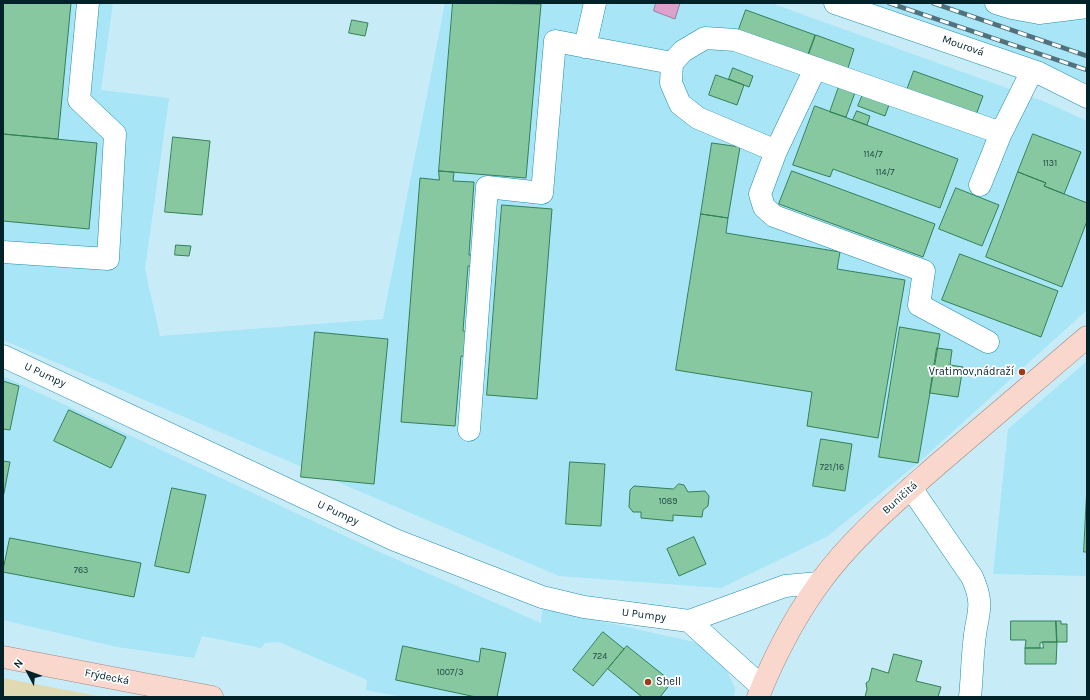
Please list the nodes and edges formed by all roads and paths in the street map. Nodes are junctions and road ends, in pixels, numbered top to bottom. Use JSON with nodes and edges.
{"nodes":[{"id":1,"x":88,"y":3,"type":"edge"},
{"id":2,"x":595,"y":3,"type":"edge"},
{"id":3,"x":835,"y":3,"type":"edge"},
{"id":4,"x":996,"y":3,"type":"edge"},
{"id":5,"x":1087,"y":7,"type":"edge"},
{"id":6,"x":585,"y":47,"type":"junction"},
{"id":7,"x":672,"y":63,"type":"junction"},
{"id":8,"x":815,"y":69,"type":"junction"},
{"id":9,"x":1032,"y":71,"type":"junction"},
{"id":10,"x":1087,"y":96,"type":"edge"},
{"id":11,"x":1001,"y":134,"type":"junction"},
{"id":12,"x":776,"y":151,"type":"junction"},
{"id":13,"x":980,"y":185,"type":"dead end"},
{"id":14,"x":3,"y":252,"type":"edge"},
{"id":15,"x":1087,"y":338,"type":"edge"},
{"id":16,"x":988,"y":342,"type":"dead end"},
{"id":17,"x":3,"y":356,"type":"edge"},
{"id":18,"x":469,"y":430,"type":"dead end"},
{"id":19,"x":911,"y":488,"type":"junction"},
{"id":20,"x":819,"y":583,"type":"junction"},
{"id":21,"x":689,"y":621,"type":"junction"},
{"id":22,"x":3,"y":657,"type":"edge"},
{"id":23,"x":760,"y":692,"type":"edge"},
{"id":24,"x":212,"y":697,"type":"edge"},
{"id":25,"x":970,"y":697,"type":"edge"}],
"edges":[{"from":1,"to":14,"type":"street"},
{"from":2,"to":6,"type":"street"},
{"from":3,"to":9,"type":"street","name":"Mourová"},
{"from":4,"to":5,"type":"street"},
{"from":6,"to":7,"type":"street"},
{"from":6,"to":18,"type":"street"},
{"from":7,"to":8,"type":"street"},
{"from":7,"to":12,"type":"street"},
{"from":8,"to":11,"type":"street"},
{"from":8,"to":12,"type":"street"},
{"from":9,"to":10,"type":"street","name":"Mourová"},
{"from":9,"to":11,"type":"street"},
{"from":11,"to":13,"type":"street"},
{"from":12,"to":16,"type":"street"},
{"from":15,"to":19,"type":"main road","name":"Buničitá"},
{"from":17,"to":21,"type":"street","name":"U Pumpy"},
{"from":19,"to":20,"type":"main road","name":"Buničitá"},
{"from":19,"to":25,"type":"street"},
{"from":20,"to":21,"type":"street","name":"U Pumpy"},
{"from":20,"to":23,"type":"main road","name":"Buničitá"},
{"from":21,"to":23,"type":"street"},
{"from":22,"to":24,"type":"main road","name":"Frýdecká"}]}
